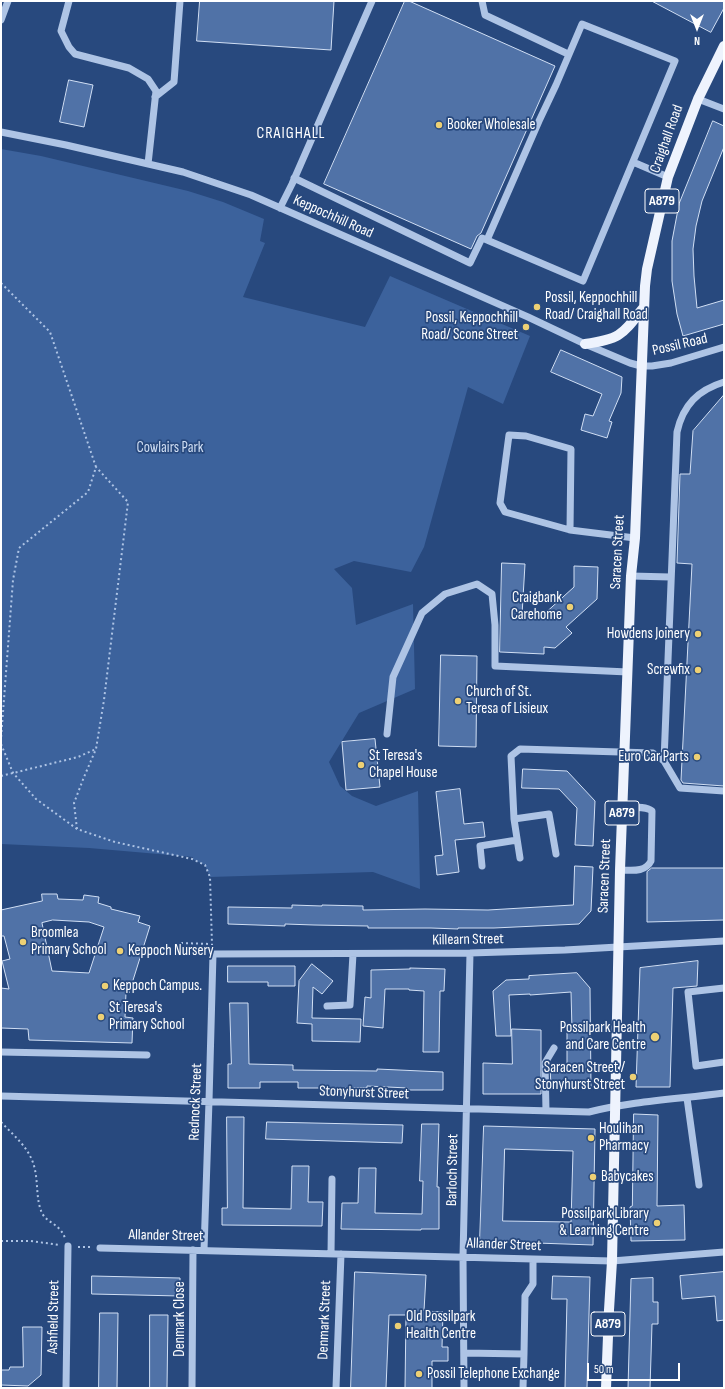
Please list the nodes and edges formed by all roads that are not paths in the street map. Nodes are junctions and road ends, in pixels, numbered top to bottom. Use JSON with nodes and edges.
{"nodes":[{"id":1,"x":8,"y":1,"type":"edge"},
{"id":2,"x":69,"y":1,"type":"edge"},
{"id":3,"x":180,"y":1,"type":"edge"},
{"id":4,"x":372,"y":1,"type":"edge"},
{"id":5,"x":482,"y":1,"type":"edge"},
{"id":6,"x":1,"y":20,"type":"edge"},
{"id":7,"x":724,"y":46,"type":"edge"},
{"id":8,"x":568,"y":54,"type":"junction"},
{"id":9,"x":155,"y":94,"type":"junction"},
{"id":10,"x":698,"y":99,"type":"junction"},
{"id":11,"x":724,"y":108,"type":"edge"},
{"id":12,"x":1,"y":132,"type":"edge"},
{"id":13,"x":633,"y":162,"type":"junction"},
{"id":14,"x":148,"y":164,"type":"junction"},
{"id":15,"x":668,"y":177,"type":"junction"},
{"id":16,"x":294,"y":178,"type":"junction"},
{"id":17,"x":280,"y":208,"type":"junction"},
{"id":18,"x":487,"y":240,"type":"junction"},
{"id":19,"x":644,"y":307,"type":"junction"},
{"id":20,"x":585,"y":344,"type":"junction"},
{"id":21,"x":724,"y":347,"type":"edge"},
{"id":22,"x":641,"y":366,"type":"junction"},
{"id":23,"x":724,"y":382,"type":"edge"},
{"id":24,"x":570,"y":530,"type":"junction"},
{"id":25,"x":634,"y":538,"type":"junction"},
{"id":26,"x":631,"y":576,"type":"junction"},
{"id":27,"x":670,"y":577,"type":"junction"},
{"id":28,"x":628,"y":672,"type":"junction"},
{"id":29,"x":387,"y":734,"type":"dead end"},
{"id":30,"x":625,"y":752,"type":"junction"},
{"id":31,"x":664,"y":761,"type":"junction"},
{"id":32,"x":724,"y":791,"type":"edge"},
{"id":33,"x":622,"y":808,"type":"junction"},
{"id":34,"x":514,"y":819,"type":"junction"},
{"id":35,"x":517,"y":840,"type":"junction"},
{"id":36,"x":556,"y":854,"type":"dead end"},
{"id":37,"x":520,"y":858,"type":"dead end"},
{"id":38,"x":482,"y":866,"type":"dead end"},
{"id":39,"x":620,"y":870,"type":"junction"},
{"id":40,"x":724,"y":941,"type":"edge"},
{"id":41,"x":618,"y":947,"type":"junction"},
{"id":42,"x":470,"y":953,"type":"junction"},
{"id":43,"x":213,"y":954,"type":"joint"},
{"id":44,"x":353,"y":954,"type":"junction"},
{"id":45,"x":724,"y":988,"type":"edge"},
{"id":46,"x":327,"y":1006,"type":"dead end"},
{"id":47,"x":554,"y":1048,"type":"dead end"},
{"id":48,"x":1,"y":1052,"type":"edge"},
{"id":49,"x":147,"y":1055,"type":"dead end"},
{"id":50,"x":724,"y":1062,"type":"edge"},
{"id":51,"x":724,"y":1093,"type":"edge"},
{"id":52,"x":1,"y":1096,"type":"edge"},
{"id":53,"x":686,"y":1098,"type":"junction"},
{"id":54,"x":209,"y":1101,"type":"junction"},
{"id":55,"x":615,"y":1106,"type":"junction"},
{"id":56,"x":467,"y":1109,"type":"junction"},
{"id":57,"x":546,"y":1111,"type":"junction"},
{"id":58,"x":332,"y":1179,"type":"dead end"},
{"id":59,"x":699,"y":1185,"type":"dead end"},
{"id":60,"x":68,"y":1246,"type":"road end"},
{"id":61,"x":100,"y":1248,"type":"road end"},
{"id":62,"x":193,"y":1250,"type":"junction"},
{"id":63,"x":204,"y":1250,"type":"junction"},
{"id":64,"x":724,"y":1252,"type":"edge"},
{"id":65,"x":331,"y":1254,"type":"junction"},
{"id":66,"x":341,"y":1254,"type":"junction"},
{"id":67,"x":463,"y":1257,"type":"junction"},
{"id":68,"x":533,"y":1259,"type":"junction"},
{"id":69,"x":612,"y":1261,"type":"junction"},
{"id":70,"x":464,"y":1353,"type":"junction"},
{"id":71,"x":524,"y":1354,"type":"junction"},
{"id":72,"x":66,"y":1388,"type":"edge"},
{"id":73,"x":192,"y":1388,"type":"edge"},
{"id":74,"x":336,"y":1388,"type":"edge"},
{"id":75,"x":464,"y":1388,"type":"edge"},
{"id":76,"x":523,"y":1388,"type":"edge"},
{"id":77,"x":606,"y":1388,"type":"edge"}],
"edges":[{"from":1,"to":6,"type":"street"},
{"from":2,"to":9,"type":"street"},
{"from":3,"to":9,"type":"street"},
{"from":4,"to":16,"type":"street"},
{"from":5,"to":8,"type":"street"},
{"from":7,"to":10,"type":"main road","name":"Craighall Road","number":"A879"},
{"from":8,"to":13,"type":"street"},
{"from":8,"to":18,"type":"street"},
{"from":9,"to":14,"type":"street"},
{"from":10,"to":11,"type":"street"},
{"from":10,"to":15,"type":"main road","name":"Craighall Road","number":"A879"},
{"from":12,"to":14,"type":"street","name":"Keppochhill Road"},
{"from":13,"to":15,"type":"street"},
{"from":13,"to":18,"type":"street"},
{"from":14,"to":17,"type":"street","name":"Keppochhill Road"},
{"from":15,"to":19,"type":"main road","name":"Craighall Road","number":"A879"},
{"from":16,"to":17,"type":"street"},
{"from":16,"to":18,"type":"street"},
{"from":17,"to":20,"type":"street","name":"Keppochhill Road"},
{"from":19,"to":20,"type":"main road"},
{"from":19,"to":22,"type":"main road","name":"Craighall Road","number":"A879"},
{"from":20,"to":22,"type":"street","name":"Keppochhill Road"},
{"from":21,"to":22,"type":"street","name":"Possil Road"},
{"from":22,"to":25,"type":"main road","name":"Saracen Street","number":"A879"},
{"from":23,"to":27,"type":"street"},
{"from":24,"to":24,"type":"street"},
{"from":24,"to":25,"type":"street"},
{"from":25,"to":26,"type":"main road","name":"Saracen Street","number":"A879"},
{"from":26,"to":27,"type":"street"},
{"from":26,"to":28,"type":"main road","name":"Saracen Street","number":"A879"},
{"from":27,"to":31,"type":"street"},
{"from":28,"to":29,"type":"street"},
{"from":28,"to":30,"type":"main road","name":"Saracen Street","number":"A879"},
{"from":30,"to":31,"type":"street"},
{"from":30,"to":33,"type":"main road","name":"Saracen Street","number":"A879"},
{"from":30,"to":34,"type":"street"},
{"from":31,"to":32,"type":"street"},
{"from":33,"to":39,"type":"main road","name":"Saracen Street","number":"A879"},
{"from":33,"to":39,"type":"street"},
{"from":34,"to":35,"type":"street"},
{"from":34,"to":36,"type":"street"},
{"from":35,"to":37,"type":"street"},
{"from":35,"to":38,"type":"street"},
{"from":39,"to":41,"type":"main road","name":"Saracen Street","number":"A879"},
{"from":40,"to":41,"type":"street","name":"Killearn Street"},
{"from":41,"to":42,"type":"street","name":"Killearn Street"},
{"from":41,"to":55,"type":"main road","name":"Saracen Street","number":"A879"},
{"from":42,"to":44,"type":"street","name":"Killearn Street"},
{"from":42,"to":56,"type":"street","name":"Barloch Street"},
{"from":43,"to":44,"type":"street","name":"Killearn Street"},
{"from":43,"to":54,"type":"street","name":"Rednock Street"},
{"from":44,"to":46,"type":"street"},
{"from":45,"to":50,"type":"street"},
{"from":47,"to":57,"type":"street"},
{"from":48,"to":49,"type":"street"},
{"from":51,"to":53,"type":"street","name":"Stonyhurst Street"},
{"from":52,"to":54,"type":"street","name":"Stonyhurst Street"},
{"from":53,"to":55,"type":"street","name":"Stonyhurst Street"},
{"from":53,"to":59,"type":"street"},
{"from":54,"to":56,"type":"street","name":"Stonyhurst Street"},
{"from":54,"to":63,"type":"street","name":"Rednock Street"},
{"from":55,"to":57,"type":"street","name":"Stonyhurst Street"},
{"from":55,"to":69,"type":"main road","name":"Saracen Street","number":"A879"},
{"from":56,"to":57,"type":"street","name":"Stonyhurst Street"},
{"from":56,"to":67,"type":"street","name":"Barloch Street"},
{"from":58,"to":65,"type":"street"},
{"from":60,"to":72,"type":"street","name":"Ashfield Street"},
{"from":61,"to":62,"type":"street","name":"Allander Street"},
{"from":62,"to":63,"type":"street","name":"Allander Street"},
{"from":62,"to":73,"type":"street","name":"Denmark Close"},
{"from":63,"to":65,"type":"street","name":"Allander Street"},
{"from":64,"to":69,"type":"street","name":"Allander Street"},
{"from":65,"to":66,"type":"street","name":"Allander Street"},
{"from":66,"to":67,"type":"street","name":"Allander Street"},
{"from":66,"to":74,"type":"street","name":"Denmark Street"},
{"from":67,"to":68,"type":"street","name":"Allander Street"},
{"from":67,"to":70,"type":"street","name":"Barloch Street"},
{"from":68,"to":69,"type":"street","name":"Allander Street"},
{"from":68,"to":71,"type":"street"},
{"from":69,"to":77,"type":"main road","name":"Saracen Street","number":"A879"},
{"from":70,"to":71,"type":"street"},
{"from":70,"to":75,"type":"street","name":"Barloch Street"},
{"from":71,"to":76,"type":"street"}]}
